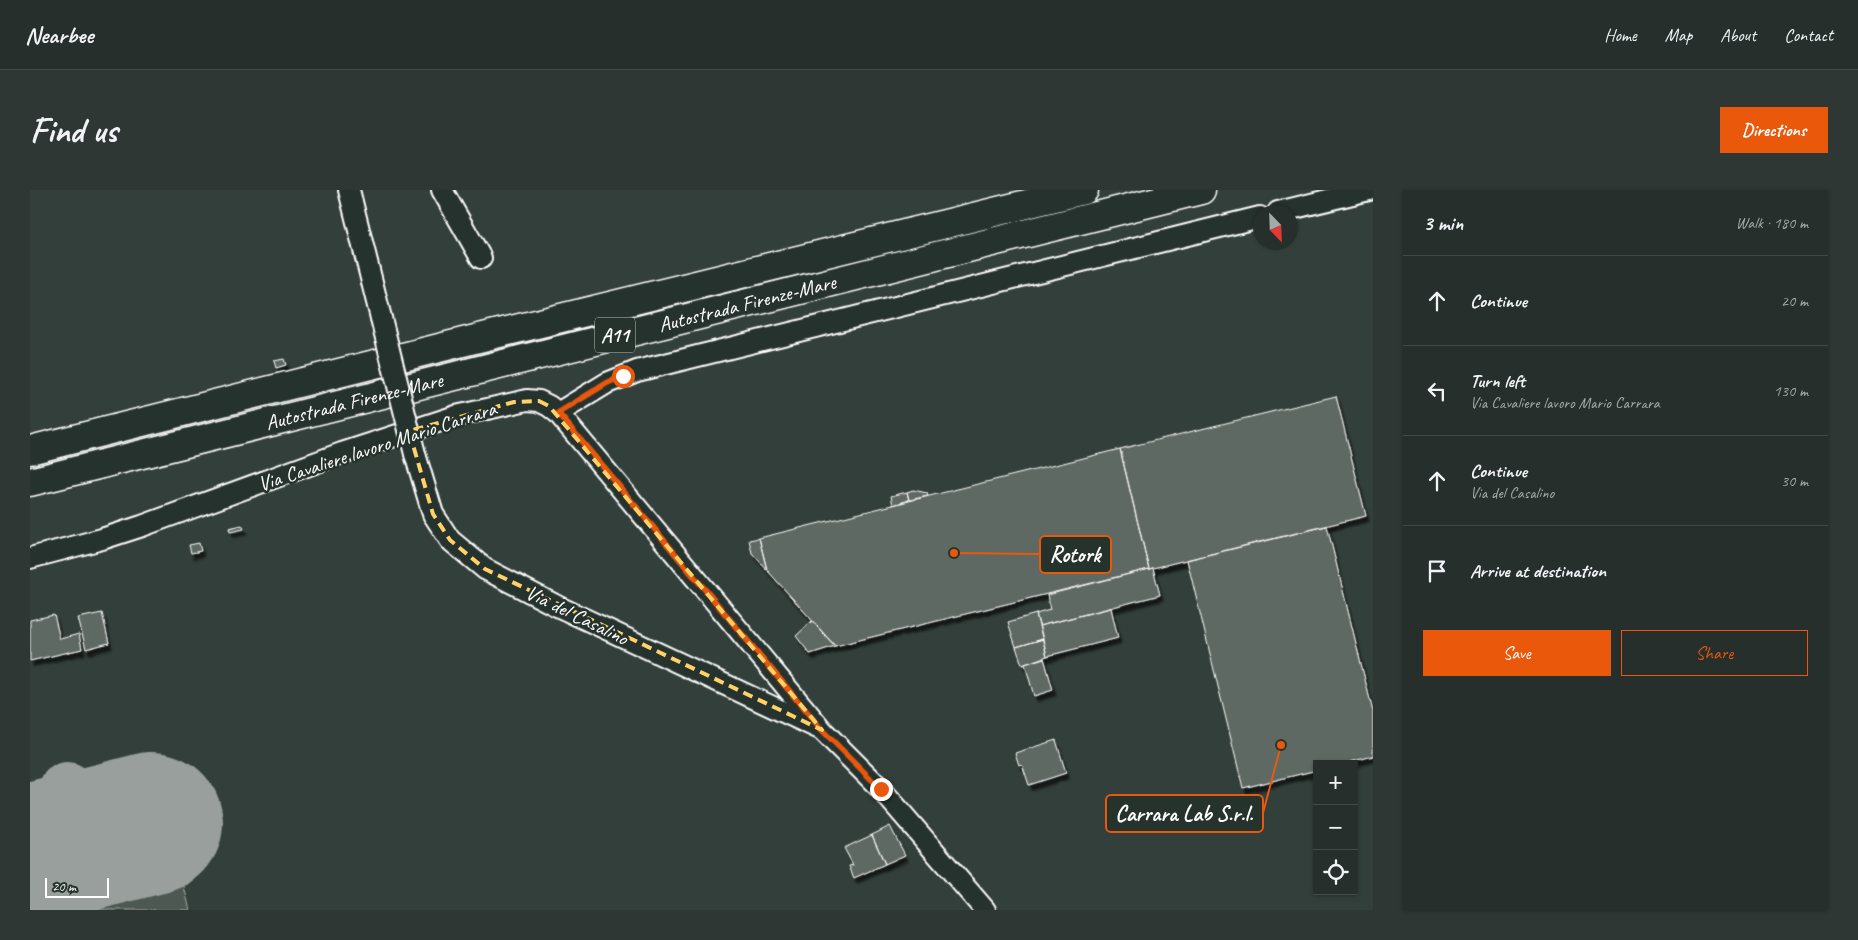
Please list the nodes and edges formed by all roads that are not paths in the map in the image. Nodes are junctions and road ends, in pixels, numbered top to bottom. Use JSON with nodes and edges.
{"nodes":[{"id":1,"x":349,"y":190,"type":"edge"},
{"id":2,"x":442,"y":190,"type":"edge"},
{"id":3,"x":1084,"y":190,"type":"edge"},
{"id":4,"x":1201,"y":190,"type":"edge"},
{"id":5,"x":1369,"y":190,"type":"edge"},
{"id":6,"x":1298,"y":207,"type":"edge"},
{"id":7,"x":1253,"y":219,"type":"edge"},
{"id":8,"x":481,"y":258,"type":"dead end"},
{"id":9,"x":558,"y":413,"type":"junction"},
{"id":10,"x":30,"y":450,"type":"edge"},
{"id":11,"x":30,"y":482,"type":"edge"},
{"id":12,"x":30,"y":558,"type":"edge"},
{"id":13,"x":822,"y":730,"type":"junction"},
{"id":14,"x":985,"y":910,"type":"edge"}],
"edges":[{"from":1,"to":13,"type":"street","name":"Via del Casalino","bridge":true},
{"from":2,"to":8,"type":"street"},
{"from":3,"to":10,"type":"highway","name":"Autostrada Firenze-Mare","number":"A11"},
{"from":4,"to":11,"type":"highway","name":"Autostrada Firenze-Mare","number":"A11"},
{"from":5,"to":6,"type":"street"},
{"from":7,"to":9,"type":"street"},
{"from":9,"to":12,"type":"street","name":"Via Cavaliere lavoro Mario Carrara"},
{"from":9,"to":13,"type":"street","name":"Via Cavaliere lavoro Mario Carrara"},
{"from":13,"to":14,"type":"street","name":"Via del Casalino"}]}
